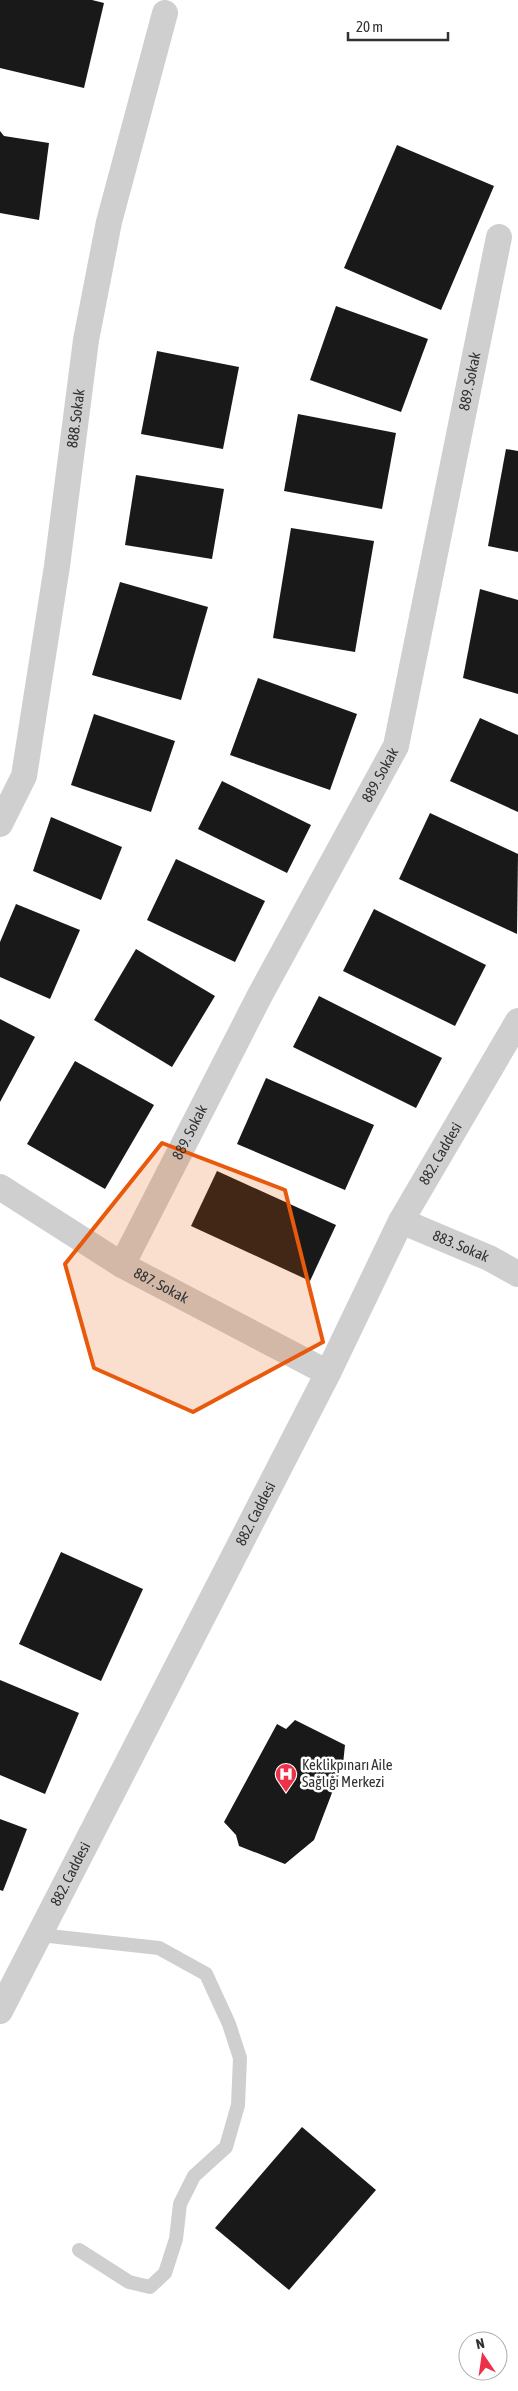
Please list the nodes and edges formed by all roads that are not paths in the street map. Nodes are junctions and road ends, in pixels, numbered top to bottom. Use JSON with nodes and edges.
{"nodes":[{"id":1,"x":165,"y":13,"type":"dead end"},
{"id":2,"x":499,"y":237,"type":"dead end"},
{"id":3,"x":0,"y":824,"type":"edge"},
{"id":4,"x":518,"y":1020,"type":"edge"},
{"id":5,"x":0,"y":1188,"type":"edge"},
{"id":6,"x":401,"y":1221,"type":"junction"},
{"id":7,"x":122,"y":1265,"type":"junction"},
{"id":8,"x":518,"y":1274,"type":"edge"},
{"id":9,"x":328,"y":1373,"type":"junction"},
{"id":10,"x":40,"y":1935,"type":"junction"},
{"id":11,"x":0,"y":2011,"type":"edge"},
{"id":12,"x":79,"y":2250,"type":"dead end"}],
"edges":[{"from":1,"to":3,"type":"street","name":"888. Sokak"},
{"from":2,"to":7,"type":"street","name":"889. Sokak"},
{"from":4,"to":6,"type":"street","name":"882. Caddesi"},
{"from":5,"to":7,"type":"street","name":"887. Sokak"},
{"from":6,"to":8,"type":"street","name":"883. Sokak"},
{"from":6,"to":9,"type":"street","name":"882. Caddesi"},
{"from":7,"to":9,"type":"street","name":"887. Sokak"},
{"from":9,"to":10,"type":"street","name":"882. Caddesi"},
{"from":10,"to":11,"type":"street","name":"882. Caddesi"},
{"from":10,"to":12,"type":"lane"}]}
